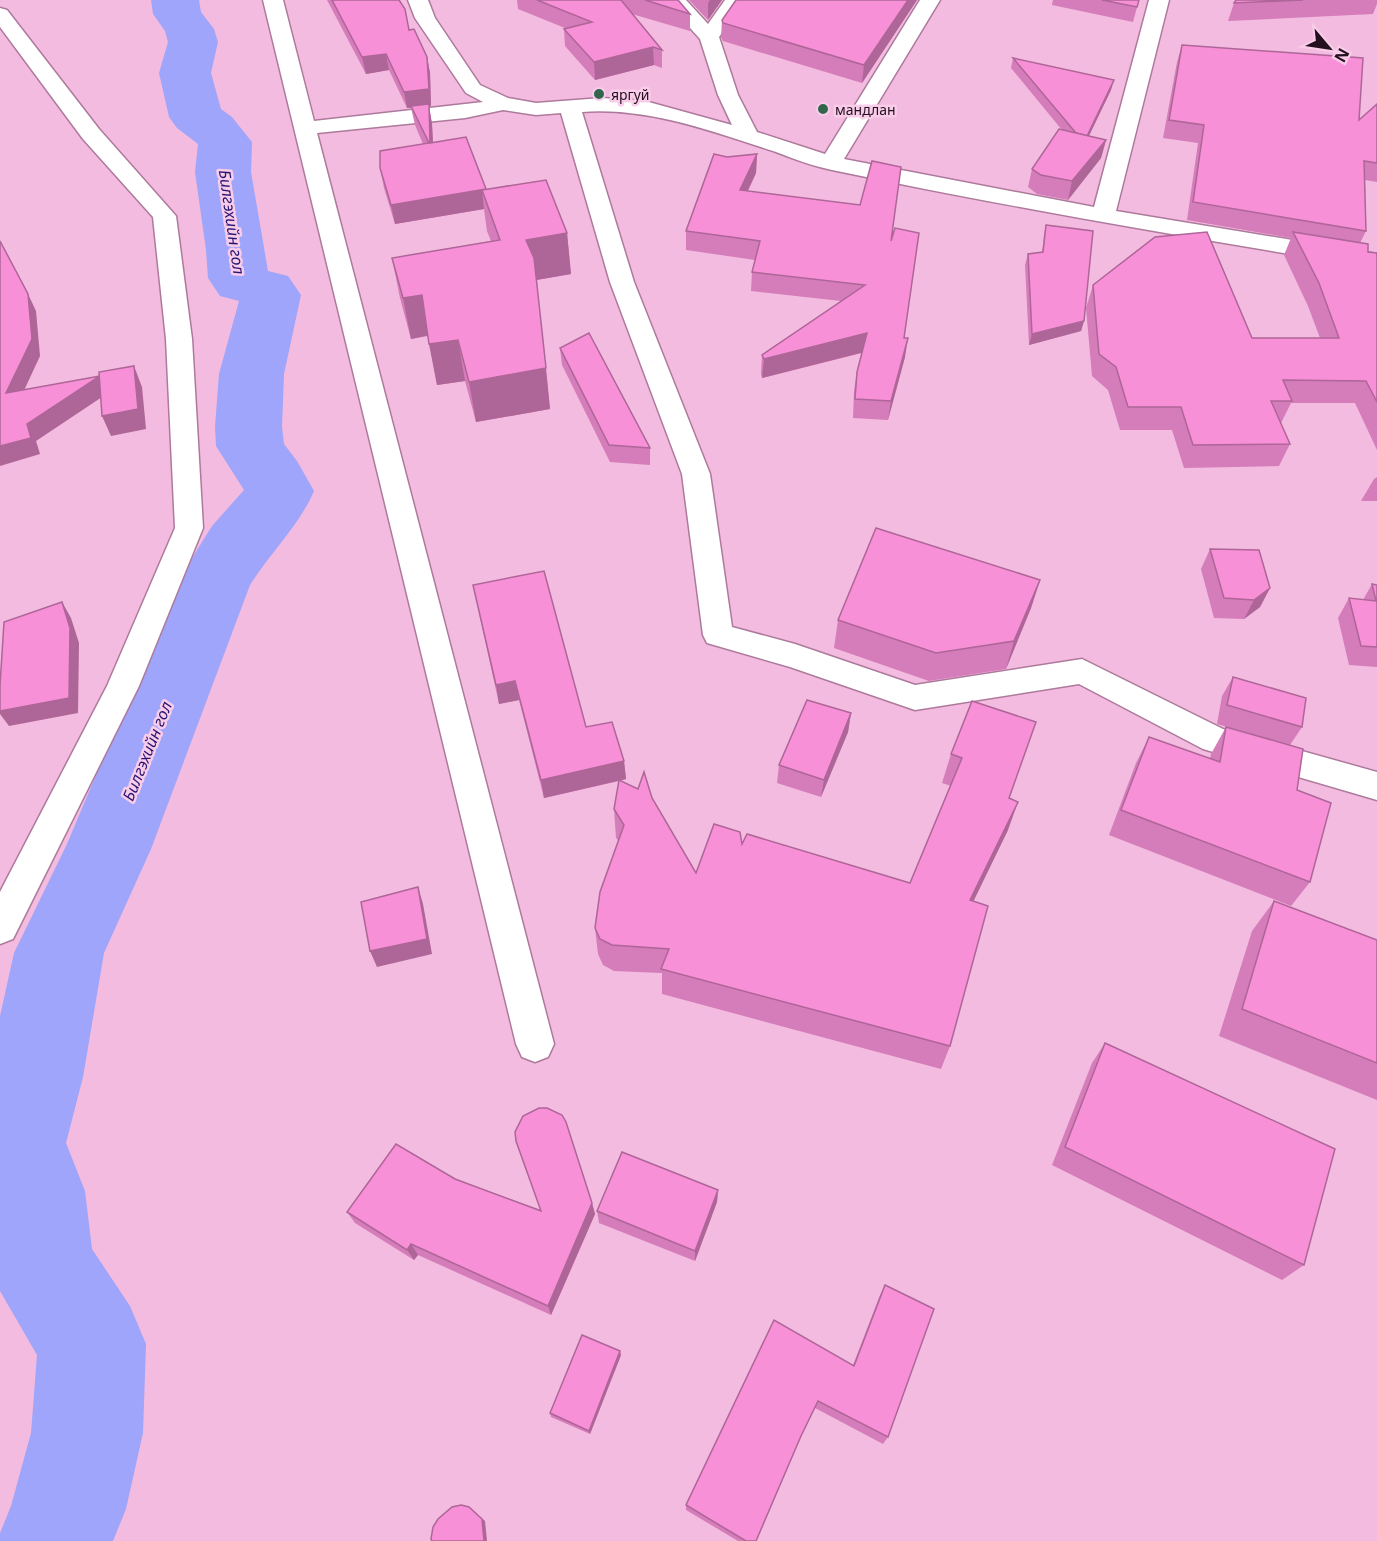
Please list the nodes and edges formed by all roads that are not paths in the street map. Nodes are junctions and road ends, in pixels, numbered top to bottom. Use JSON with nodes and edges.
{"nodes":[{"id":1,"x":273,"y":0,"type":"edge"},
{"id":2,"x":418,"y":0,"type":"edge"},
{"id":3,"x":675,"y":0,"type":"edge"},
{"id":4,"x":735,"y":0,"type":"edge"},
{"id":5,"x":930,"y":0,"type":"edge"},
{"id":6,"x":1159,"y":0,"type":"edge"},
{"id":7,"x":0,"y":14,"type":"edge"},
{"id":8,"x":709,"y":37,"type":"junction"},
{"id":9,"x":503,"y":104,"type":"junction"},
{"id":10,"x":570,"y":107,"type":"junction"},
{"id":11,"x":306,"y":128,"type":"junction"},
{"id":12,"x":748,"y":136,"type":"junction"},
{"id":13,"x":830,"y":163,"type":"junction"},
{"id":14,"x":1104,"y":214,"type":"junction"},
{"id":15,"x":1377,"y":261,"type":"edge"},
{"id":16,"x":1377,"y":786,"type":"edge"},
{"id":17,"x":0,"y":928,"type":"edge"},
{"id":18,"x":535,"y":1044,"type":"dead end"}],
"edges":[{"from":1,"to":11,"type":"street"},
{"from":2,"to":9,"type":"street"},
{"from":3,"to":8,"type":"street"},
{"from":4,"to":8,"type":"street"},
{"from":5,"to":13,"type":"street"},
{"from":6,"to":14,"type":"street"},
{"from":7,"to":17,"type":"street"},
{"from":8,"to":12,"type":"street"},
{"from":9,"to":10,"type":"street"},
{"from":9,"to":11,"type":"street"},
{"from":10,"to":12,"type":"street"},
{"from":10,"to":16,"type":"street"},
{"from":11,"to":18,"type":"street"},
{"from":12,"to":13,"type":"street"},
{"from":13,"to":14,"type":"street"},
{"from":14,"to":15,"type":"street"}]}
